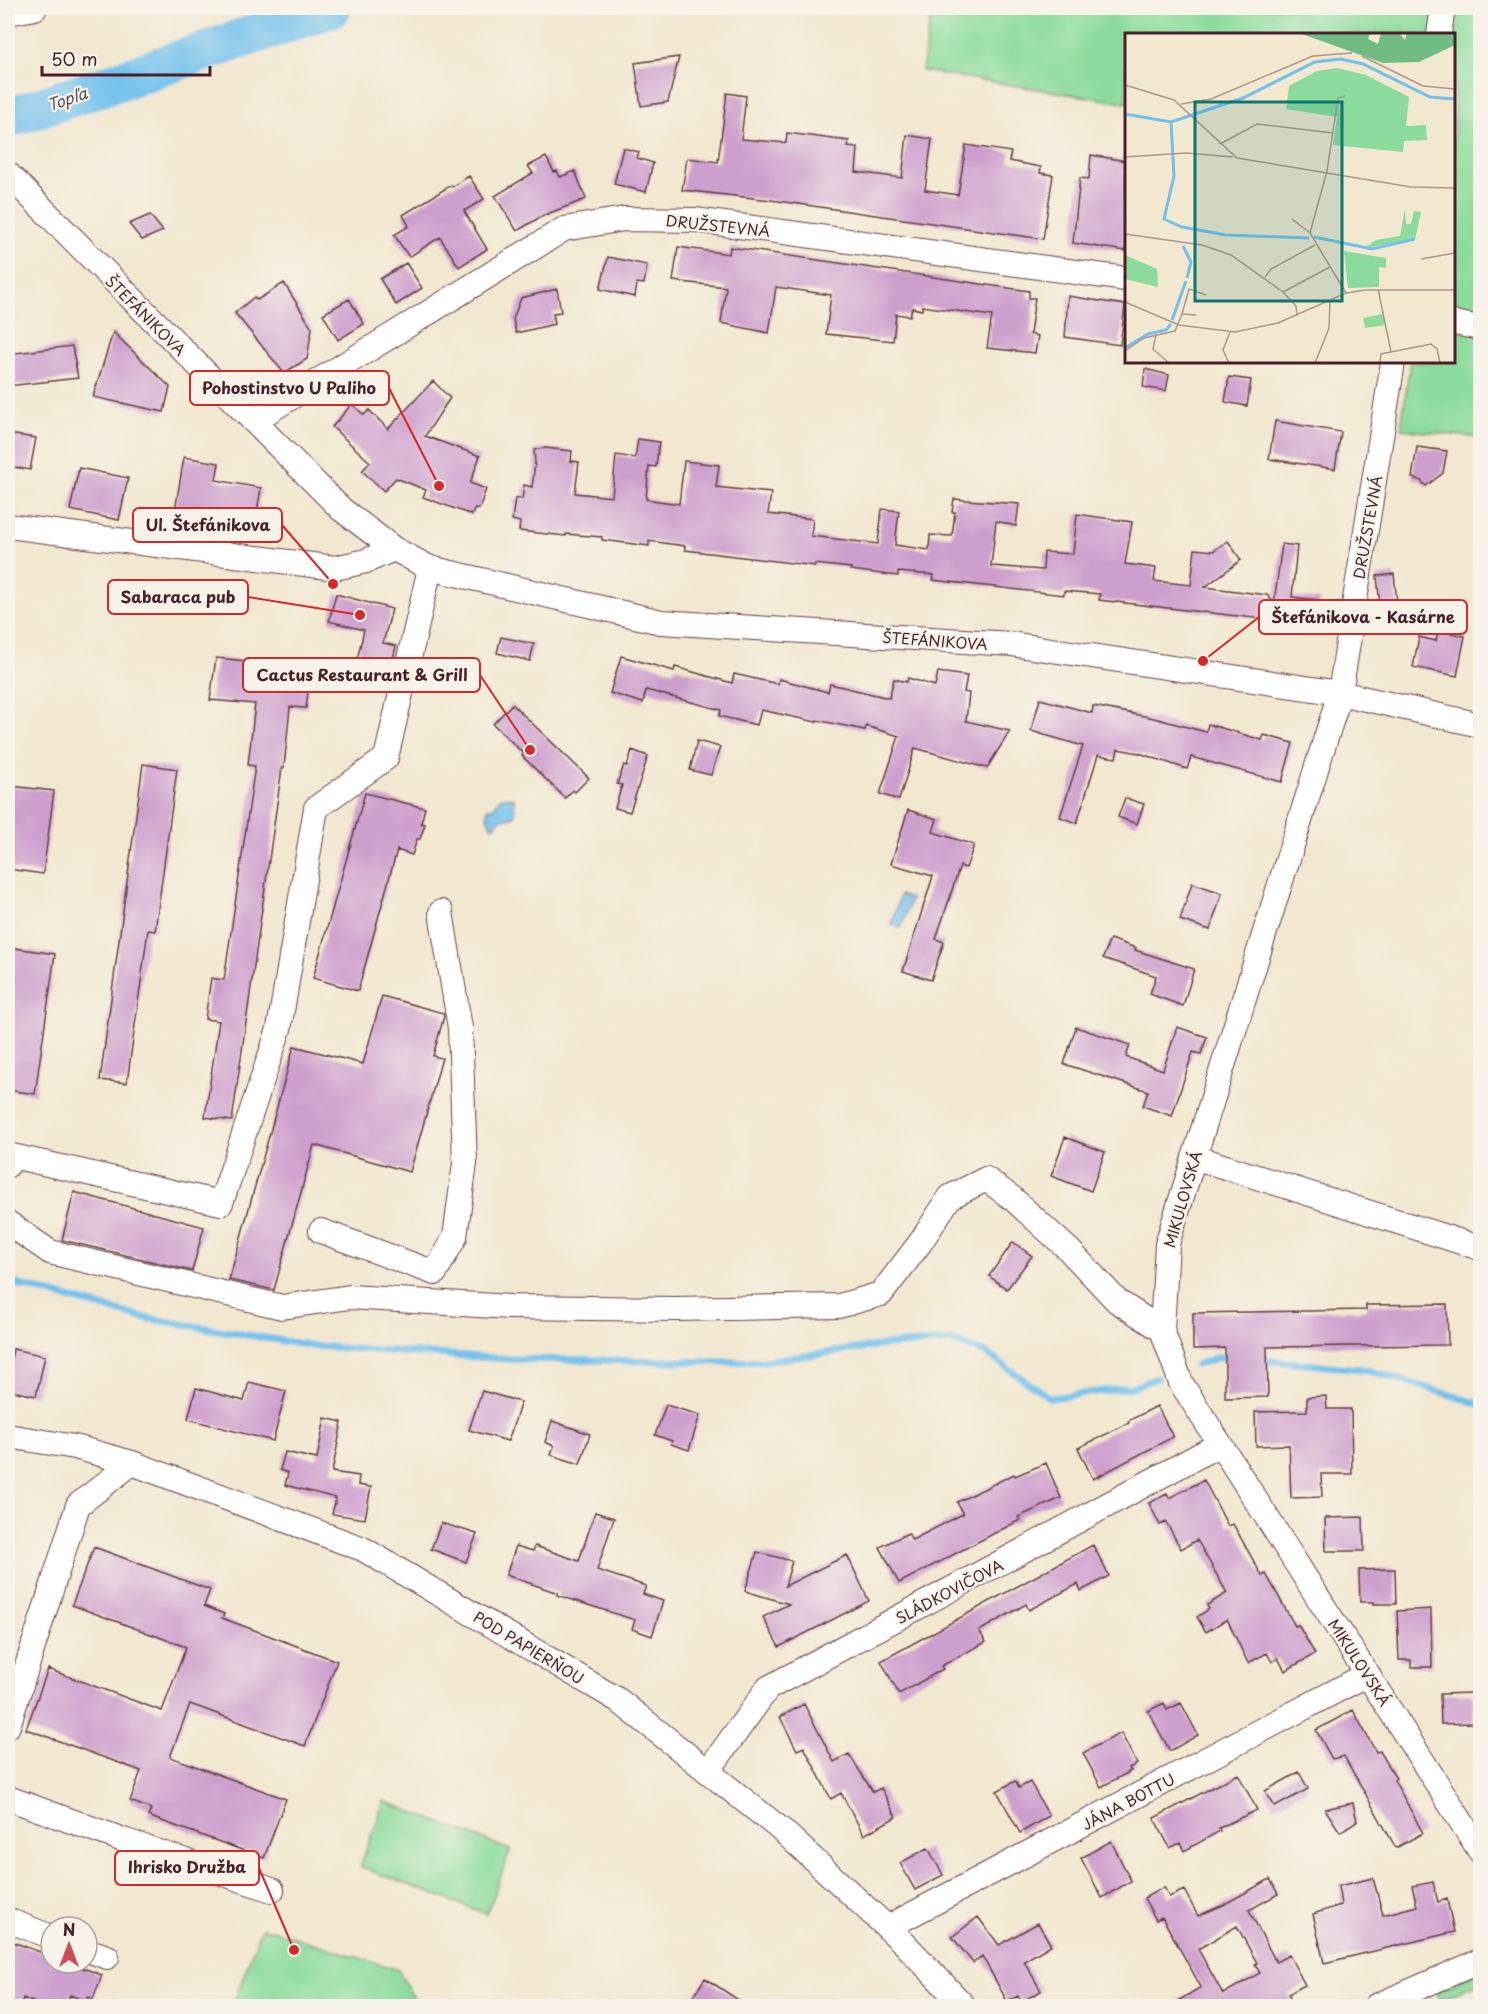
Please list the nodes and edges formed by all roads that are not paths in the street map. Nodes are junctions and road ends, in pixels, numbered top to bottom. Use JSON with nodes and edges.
{"nodes":[{"id":1,"x":35,"y":8,"type":"edge"},
{"id":2,"x":1443,"y":8,"type":"edge"},
{"id":3,"x":8,"y":13,"type":"edge"},
{"id":4,"x":1439,"y":33,"type":"edge"},
{"id":5,"x":8,"y":174,"type":"edge"},
{"id":6,"x":1125,"y":279,"type":"edge"},
{"id":7,"x":1455,"y":323,"type":"edge"},
{"id":8,"x":1480,"y":328,"type":"edge"},
{"id":9,"x":1393,"y":363,"type":"edge"},
{"id":10,"x":253,"y":422,"type":"junction"},
{"id":11,"x":8,"y":526,"type":"edge"},
{"id":12,"x":394,"y":549,"type":"junction"},
{"id":13,"x":430,"y":568,"type":"junction"},
{"id":14,"x":1340,"y":693,"type":"junction"},
{"id":15,"x":1480,"y":725,"type":"edge"},
{"id":16,"x":441,"y":912,"type":"dead end"},
{"id":17,"x":1194,"y":1157,"type":"junction"},
{"id":18,"x":8,"y":1165,"type":"edge"},
{"id":19,"x":8,"y":1223,"type":"edge"},
{"id":20,"x":321,"y":1231,"type":"dead end"},
{"id":21,"x":1480,"y":1248,"type":"edge"},
{"id":22,"x":1162,"y":1330,"type":"junction"},
{"id":23,"x":8,"y":1436,"type":"edge"},
{"id":24,"x":1220,"y":1444,"type":"junction"},
{"id":25,"x":132,"y":1463,"type":"junction"},
{"id":26,"x":1368,"y":1674,"type":"junction"},
{"id":27,"x":8,"y":1726,"type":"edge"},
{"id":28,"x":708,"y":1771,"type":"junction"},
{"id":29,"x":8,"y":1798,"type":"edge"},
{"id":30,"x":1480,"y":1851,"type":"edge"},
{"id":31,"x":272,"y":1890,"type":"dead end"},
{"id":32,"x":8,"y":1920,"type":"edge"},
{"id":33,"x":888,"y":1927,"type":"junction"},
{"id":34,"x":39,"y":1932,"type":"edge"},
{"id":35,"x":1480,"y":1961,"type":"edge"},
{"id":36,"x":964,"y":2007,"type":"edge"},
{"id":37,"x":1376,"y":2007,"type":"edge"}],
"edges":[{"from":1,"to":3,"type":"street"},
{"from":2,"to":4,"type":"street"},
{"from":5,"to":10,"type":"street","name":"ŠTEFÁNIKOVA"},
{"from":6,"to":10,"type":"street","name":"DRUŽSTEVNÁ"},
{"from":7,"to":8,"type":"street"},
{"from":9,"to":14,"type":"street","name":"DRUŽSTEVNÁ"},
{"from":10,"to":12,"type":"street","name":"ŠTEFÁNIKOVA"},
{"from":11,"to":12,"type":"street"},
{"from":12,"to":13,"type":"street","name":"ŠTEFÁNIKOVA"},
{"from":13,"to":14,"type":"street","name":"ŠTEFÁNIKOVA"},
{"from":13,"to":18,"type":"street"},
{"from":14,"to":15,"type":"street","name":"ŠTEFÁNIKOVA"},
{"from":14,"to":17,"type":"street","name":"MIKULOVSKÁ"},
{"from":16,"to":20,"type":"street"},
{"from":17,"to":21,"type":"street"},
{"from":17,"to":22,"type":"street","name":"MIKULOVSKÁ"},
{"from":19,"to":22,"type":"street"},
{"from":22,"to":24,"type":"street","name":"MIKULOVSKÁ"},
{"from":23,"to":25,"type":"street","name":"POD PAPIERŇOU"},
{"from":24,"to":26,"type":"street","name":"MIKULOVSKÁ"},
{"from":24,"to":28,"type":"street","name":"SLÁDKOVIČOVA"},
{"from":25,"to":27,"type":"street"},
{"from":25,"to":28,"type":"street","name":"POD PAPIERŇOU"},
{"from":26,"to":30,"type":"street","name":"MIKULOVSKÁ"},
{"from":26,"to":33,"type":"street","name":"JÁNA BOTTU"},
{"from":28,"to":33,"type":"street","name":"POD PAPIERŇOU"},
{"from":29,"to":31,"type":"street"},
{"from":32,"to":34,"type":"street"},
{"from":33,"to":36,"type":"street","name":"POD PAPIERŇOU"},
{"from":35,"to":37,"type":"street"}]}
